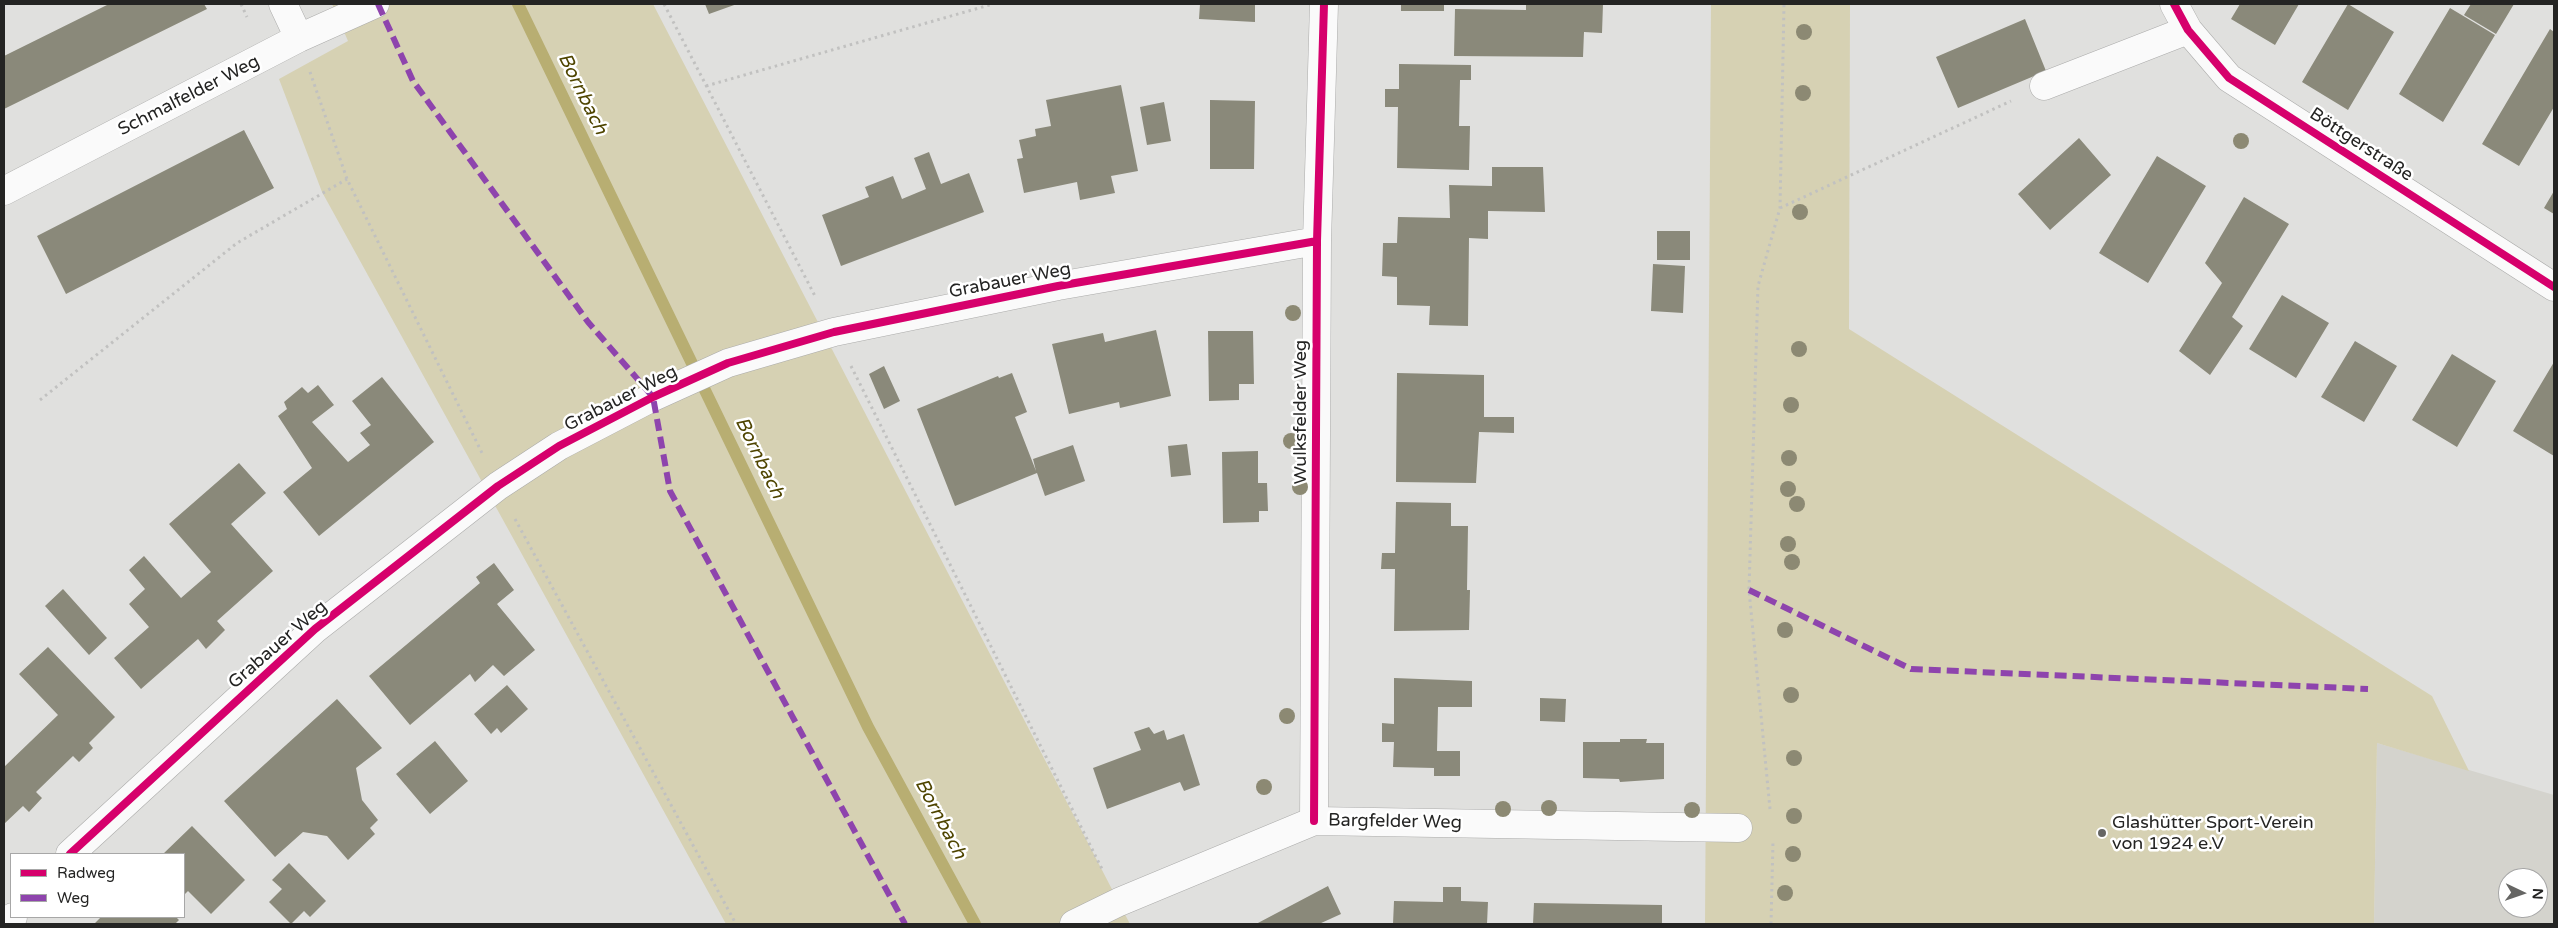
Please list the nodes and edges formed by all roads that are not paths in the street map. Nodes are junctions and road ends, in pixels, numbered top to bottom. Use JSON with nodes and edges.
{"nodes":[{"id":1,"x":283,"y":4,"type":"edge"},
{"id":2,"x":375,"y":4,"type":"edge"},
{"id":3,"x":1324,"y":4,"type":"edge"},
{"id":4,"x":2174,"y":4,"type":"edge"},
{"id":5,"x":2188,"y":30,"type":"junction"},
{"id":6,"x":299,"y":38,"type":"junction"},
{"id":7,"x":2044,"y":86,"type":"road end"},
{"id":8,"x":4,"y":191,"type":"edge"},
{"id":9,"x":1317,"y":241,"type":"junction"},
{"id":10,"x":2554,"y":287,"type":"edge"},
{"id":11,"x":1314,"y":821,"type":"junction"},
{"id":12,"x":1738,"y":828,"type":"road end"},
{"id":13,"x":71,"y":853,"type":"edge"},
{"id":14,"x":1074,"y":924,"type":"edge"}],
"edges":[{"from":1,"to":6,"type":"street"},
{"from":2,"to":6,"type":"street","name":"Schmalfelder Weg"},
{"from":3,"to":9,"type":"street","name":"Wulksfelder Weg"},
{"from":4,"to":5,"type":"street","name":"Böttgerstraße"},
{"from":5,"to":7,"type":"street"},
{"from":5,"to":10,"type":"street","name":"Böttgerstraße"},
{"from":6,"to":8,"type":"street","name":"Schmalfelder Weg"},
{"from":9,"to":11,"type":"street","name":"Wulksfelder Weg"},
{"from":9,"to":13,"type":"street","name":"Grabauer Weg"},
{"from":11,"to":12,"type":"street","name":"Bargfelder Weg"},
{"from":11,"to":14,"type":"street","name":"Bargfelder Weg"}]}
